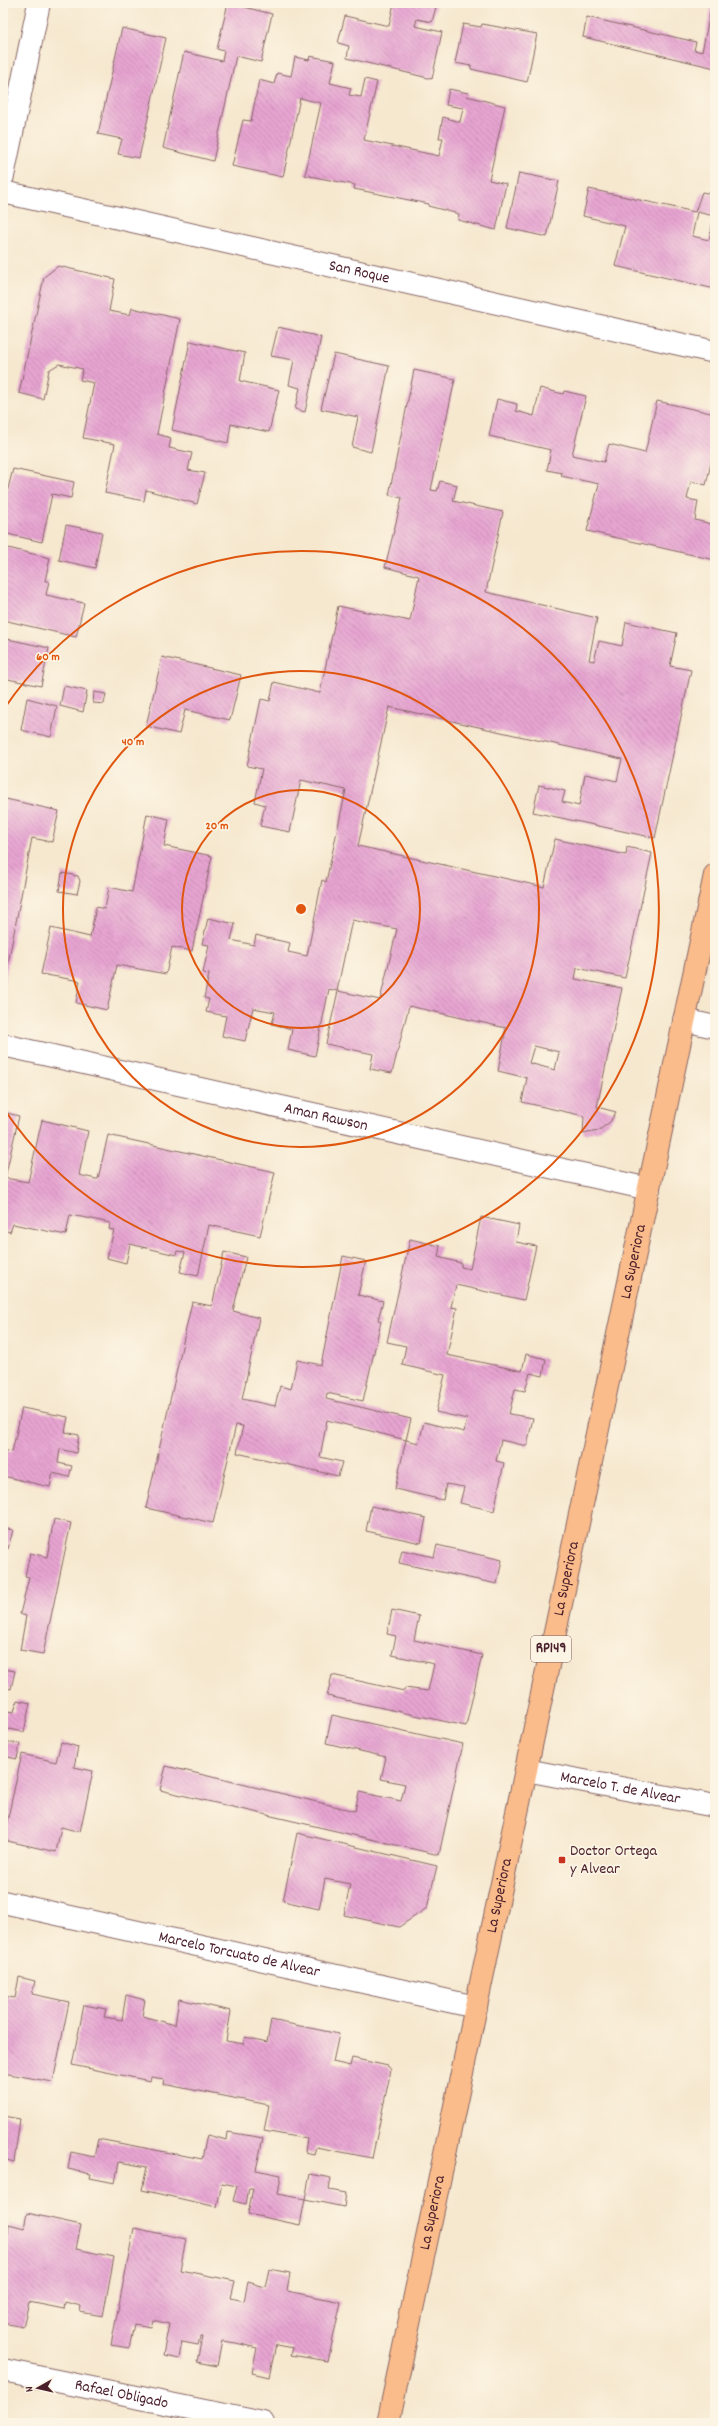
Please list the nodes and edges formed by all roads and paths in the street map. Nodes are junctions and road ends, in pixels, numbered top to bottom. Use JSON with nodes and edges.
{"nodes":[{"id":1,"x":39,"y":3,"type":"edge"},
{"id":2,"x":3,"y":176,"type":"edge"},
{"id":3,"x":3,"y":192,"type":"edge"},
{"id":4,"x":715,"y":352,"type":"edge"},
{"id":5,"x":715,"y":875,"type":"edge"},
{"id":6,"x":684,"y":1020,"type":"junction"},
{"id":7,"x":715,"y":1027,"type":"edge"},
{"id":8,"x":3,"y":1045,"type":"edge"},
{"id":9,"x":649,"y":1189,"type":"junction"},
{"id":10,"x":526,"y":1770,"type":"junction"},
{"id":11,"x":715,"y":1806,"type":"edge"},
{"id":12,"x":3,"y":1902,"type":"edge"},
{"id":13,"x":476,"y":2007,"type":"junction"},
{"id":14,"x":3,"y":2370,"type":"edge"},
{"id":15,"x":263,"y":2423,"type":"edge"},
{"id":16,"x":388,"y":2423,"type":"edge"}],
"edges":[{"from":1,"to":2,"type":"street"},
{"from":3,"to":4,"type":"street","name":"San Roque"},
{"from":5,"to":6,"type":"main road","name":"La Superiora","number":"RP149"},
{"from":6,"to":7,"type":"street"},
{"from":6,"to":9,"type":"main road","name":"La Superiora","number":"RP149"},
{"from":8,"to":9,"type":"street","name":"Aman Rawson"},
{"from":9,"to":10,"type":"main road","name":"La Superiora","number":"RP149"},
{"from":10,"to":11,"type":"street","name":"Marcelo T. de Alvear"},
{"from":10,"to":13,"type":"main road","name":"La Superiora","number":"RP149"},
{"from":12,"to":13,"type":"street","name":"Marcelo Torcuato de Alvear"},
{"from":13,"to":16,"type":"main road","name":"La Superiora","number":"RP149"},
{"from":14,"to":15,"type":"street","name":"Rafael Obligado"}]}
